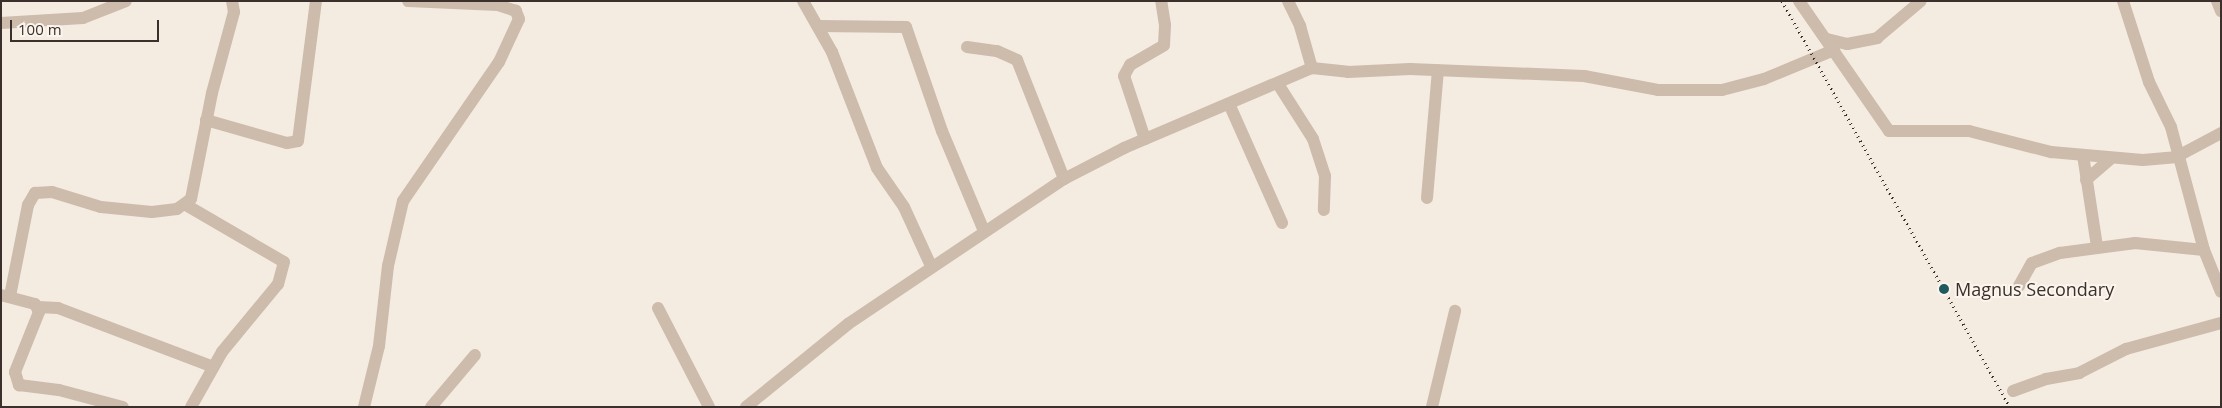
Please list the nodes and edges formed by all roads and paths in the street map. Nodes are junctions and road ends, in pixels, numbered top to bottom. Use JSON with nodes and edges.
{"nodes":[{"id":1,"x":126,"y":1,"type":"edge"},
{"id":2,"x":232,"y":1,"type":"edge"},
{"id":3,"x":316,"y":1,"type":"edge"},
{"id":4,"x":408,"y":1,"type":"edge"},
{"id":5,"x":803,"y":1,"type":"edge"},
{"id":6,"x":1161,"y":1,"type":"edge"},
{"id":7,"x":1288,"y":1,"type":"edge"},
{"id":8,"x":1799,"y":1,"type":"edge"},
{"id":9,"x":1920,"y":1,"type":"edge"},
{"id":10,"x":2123,"y":1,"type":"edge"},
{"id":11,"x":2217,"y":1,"type":"edge"},
{"id":12,"x":2221,"y":11,"type":"edge"},
{"id":13,"x":1,"y":23,"type":"edge"},
{"id":14,"x":818,"y":26,"type":"junction"},
{"id":15,"x":1826,"y":39,"type":"junction"},
{"id":16,"x":967,"y":47,"type":"dead end"},
{"id":17,"x":1834,"y":50,"type":"junction"},
{"id":18,"x":1312,"y":68,"type":"junction"},
{"id":19,"x":1438,"y":70,"type":"junction"},
{"id":20,"x":1278,"y":84,"type":"junction"},
{"id":21,"x":1230,"y":106,"type":"junction"},
{"id":22,"x":206,"y":120,"type":"junction"},
{"id":23,"x":2221,"y":133,"type":"edge"},
{"id":24,"x":1145,"y":139,"type":"junction"},
{"id":25,"x":2083,"y":154,"type":"junction"},
{"id":26,"x":2178,"y":156,"type":"junction"},
{"id":27,"x":2111,"y":158,"type":"junction"},
{"id":28,"x":1064,"y":180,"type":"junction"},
{"id":29,"x":2086,"y":180,"type":"junction"},
{"id":30,"x":1427,"y":198,"type":"dead end"},
{"id":31,"x":186,"y":205,"type":"junction"},
{"id":32,"x":1324,"y":210,"type":"dead end"},
{"id":33,"x":1282,"y":223,"type":"dead end"},
{"id":34,"x":984,"y":231,"type":"junction"},
{"id":35,"x":2097,"y":247,"type":"junction"},
{"id":36,"x":2204,"y":250,"type":"junction"},
{"id":37,"x":931,"y":266,"type":"junction"},
{"id":38,"x":2019,"y":286,"type":"dead end"},
{"id":39,"x":2221,"y":292,"type":"edge"},
{"id":40,"x":6,"y":296,"type":"edge"},
{"id":41,"x":38,"y":307,"type":"junction"},
{"id":42,"x":658,"y":308,"type":"dead end"},
{"id":43,"x":1455,"y":311,"type":"dead end"},
{"id":44,"x":2221,"y":323,"type":"edge"},
{"id":45,"x":474,"y":354,"type":"dead end"},
{"id":46,"x":213,"y":368,"type":"junction"},
{"id":47,"x":2013,"y":391,"type":"dead end"},
{"id":48,"x":760,"y":401,"type":"edge"},
{"id":49,"x":123,"y":407,"type":"edge"},
{"id":50,"x":191,"y":407,"type":"edge"},
{"id":51,"x":364,"y":407,"type":"edge"},
{"id":52,"x":432,"y":407,"type":"edge"},
{"id":53,"x":710,"y":407,"type":"edge"},
{"id":54,"x":746,"y":407,"type":"edge"},
{"id":55,"x":1432,"y":407,"type":"edge"}],
"edges":[{"from":1,"to":13,"type":"street"},
{"from":2,"to":22,"type":"street"},
{"from":3,"to":22,"type":"street"},
{"from":4,"to":51,"type":"street"},
{"from":5,"to":14,"type":"street"},
{"from":6,"to":24,"type":"street"},
{"from":7,"to":18,"type":"street"},
{"from":8,"to":15,"type":"street"},
{"from":9,"to":15,"type":"street"},
{"from":10,"to":26,"type":"street"},
{"from":11,"to":12,"type":"street"},
{"from":14,"to":34,"type":"street"},
{"from":14,"to":37,"type":"street"},
{"from":15,"to":17,"type":"street"},
{"from":16,"to":28,"type":"street"},
{"from":17,"to":19,"type":"street"},
{"from":17,"to":25,"type":"street"},
{"from":18,"to":19,"type":"street"},
{"from":18,"to":20,"type":"street"},
{"from":19,"to":30,"type":"street"},
{"from":20,"to":21,"type":"street"},
{"from":20,"to":32,"type":"street"},
{"from":21,"to":24,"type":"street"},
{"from":21,"to":33,"type":"street"},
{"from":22,"to":31,"type":"street"},
{"from":23,"to":26,"type":"street"},
{"from":24,"to":28,"type":"street"},
{"from":25,"to":27,"type":"street"},
{"from":25,"to":29,"type":"street"},
{"from":26,"to":27,"type":"street"},
{"from":26,"to":36,"type":"street"},
{"from":27,"to":29,"type":"street"},
{"from":28,"to":34,"type":"street"},
{"from":29,"to":35,"type":"street"},
{"from":31,"to":40,"type":"street"},
{"from":31,"to":46,"type":"street"},
{"from":34,"to":37,"type":"street"},
{"from":35,"to":36,"type":"street"},
{"from":35,"to":38,"type":"street"},
{"from":36,"to":39,"type":"street"},
{"from":37,"to":48,"type":"street"},
{"from":40,"to":41,"type":"street"},
{"from":41,"to":46,"type":"street"},
{"from":41,"to":49,"type":"street"},
{"from":42,"to":53,"type":"street"},
{"from":43,"to":55,"type":"street"},
{"from":44,"to":47,"type":"street"},
{"from":45,"to":52,"type":"street"},
{"from":46,"to":50,"type":"street"},
{"from":48,"to":54,"type":"street"}]}
